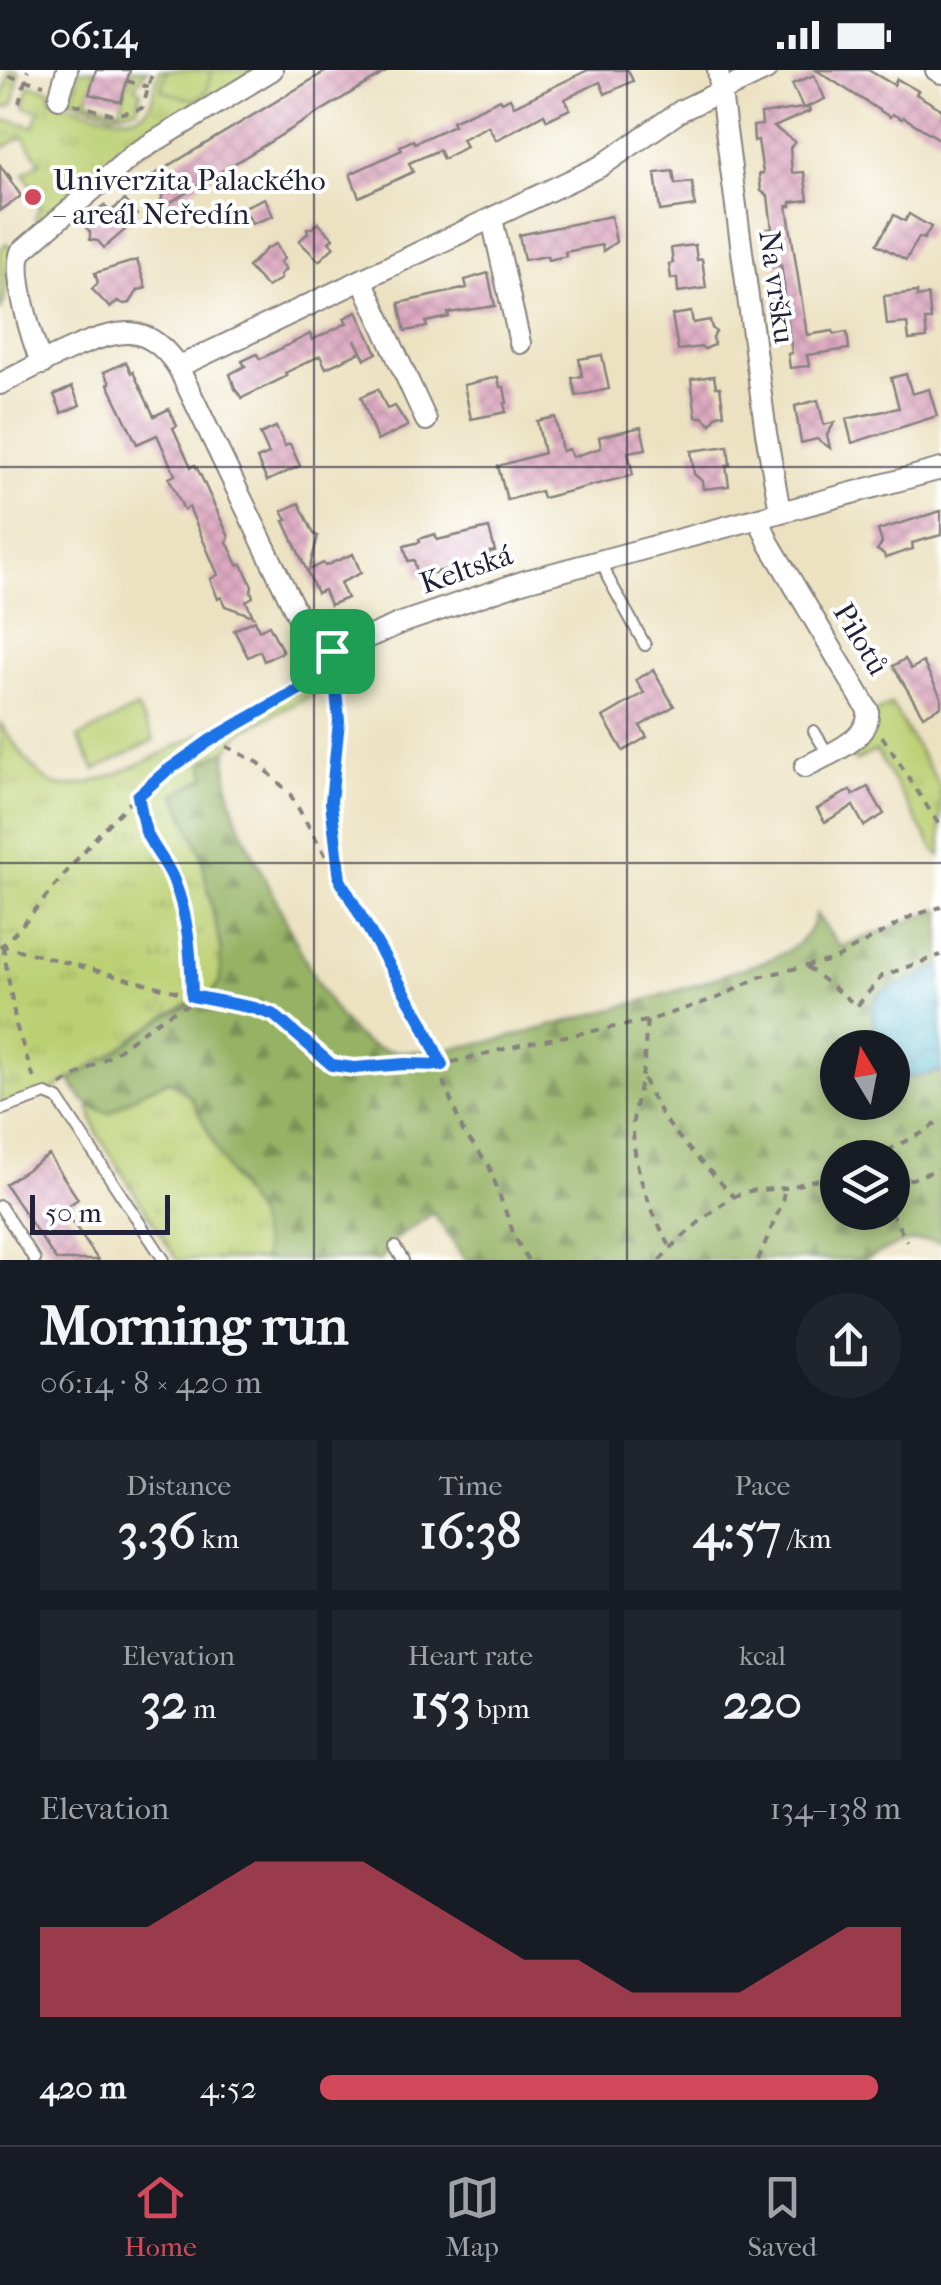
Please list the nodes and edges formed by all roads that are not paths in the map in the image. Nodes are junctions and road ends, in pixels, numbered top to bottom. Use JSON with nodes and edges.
{"nodes":[{"id":1,"x":67,"y":70,"type":"edge"},
{"id":2,"x":272,"y":70,"type":"edge"},
{"id":3,"x":766,"y":70,"type":"edge"},
{"id":4,"x":719,"y":80,"type":"edge"},
{"id":5,"x":63,"y":100,"type":"road end"},
{"id":6,"x":492,"y":218,"type":"junction"},
{"id":7,"x":362,"y":280,"type":"junction"},
{"id":8,"x":520,"y":342,"type":"dead end"},
{"id":9,"x":42,"y":364,"type":"junction"},
{"id":10,"x":178,"y":367,"type":"junction"},
{"id":11,"x":0,"y":384,"type":"edge"},
{"id":12,"x":426,"y":420,"type":"dead end"},
{"id":13,"x":941,"y":469,"type":"edge"},
{"id":14,"x":780,"y":511,"type":"junction"},
{"id":15,"x":759,"y":519,"type":"junction"},
{"id":16,"x":602,"y":560,"type":"junction"},
{"id":17,"x":645,"y":645,"type":"dead end"},
{"id":18,"x":814,"y":731,"type":"dead end"},
{"id":19,"x":828,"y":754,"type":"junction"},
{"id":20,"x":805,"y":767,"type":"dead end"},
{"id":21,"x":0,"y":1110,"type":"edge"},
{"id":22,"x":0,"y":1206,"type":"edge"},
{"id":23,"x":394,"y":1247,"type":"dead end"},
{"id":24,"x":35,"y":1260,"type":"edge"},
{"id":25,"x":164,"y":1260,"type":"edge"},
{"id":26,"x":403,"y":1260,"type":"edge"}],
"edges":[{"from":1,"to":5,"type":"street"},
{"from":2,"to":9,"type":"street"},
{"from":3,"to":4,"type":"street"},
{"from":4,"to":6,"type":"street"},
{"from":4,"to":14,"type":"street","name":"Na vršku"},
{"from":6,"to":7,"type":"street"},
{"from":6,"to":8,"type":"street"},
{"from":7,"to":10,"type":"street"},
{"from":7,"to":12,"type":"street"},
{"from":9,"to":10,"type":"street"},
{"from":9,"to":11,"type":"street"},
{"from":10,"to":16,"type":"street","name":"Keltská"},
{"from":13,"to":14,"type":"street","name":"Keltská"},
{"from":14,"to":15,"type":"street","name":"Keltská"},
{"from":15,"to":16,"type":"street","name":"Keltská"},
{"from":15,"to":19,"type":"street","name":"Pilotů"},
{"from":16,"to":17,"type":"lane"},
{"from":18,"to":19,"type":"lane"},
{"from":19,"to":20,"type":"street","name":"Pilotů"},
{"from":21,"to":25,"type":"lane"},
{"from":22,"to":24,"type":"lane"},
{"from":23,"to":26,"type":"lane"}]}
